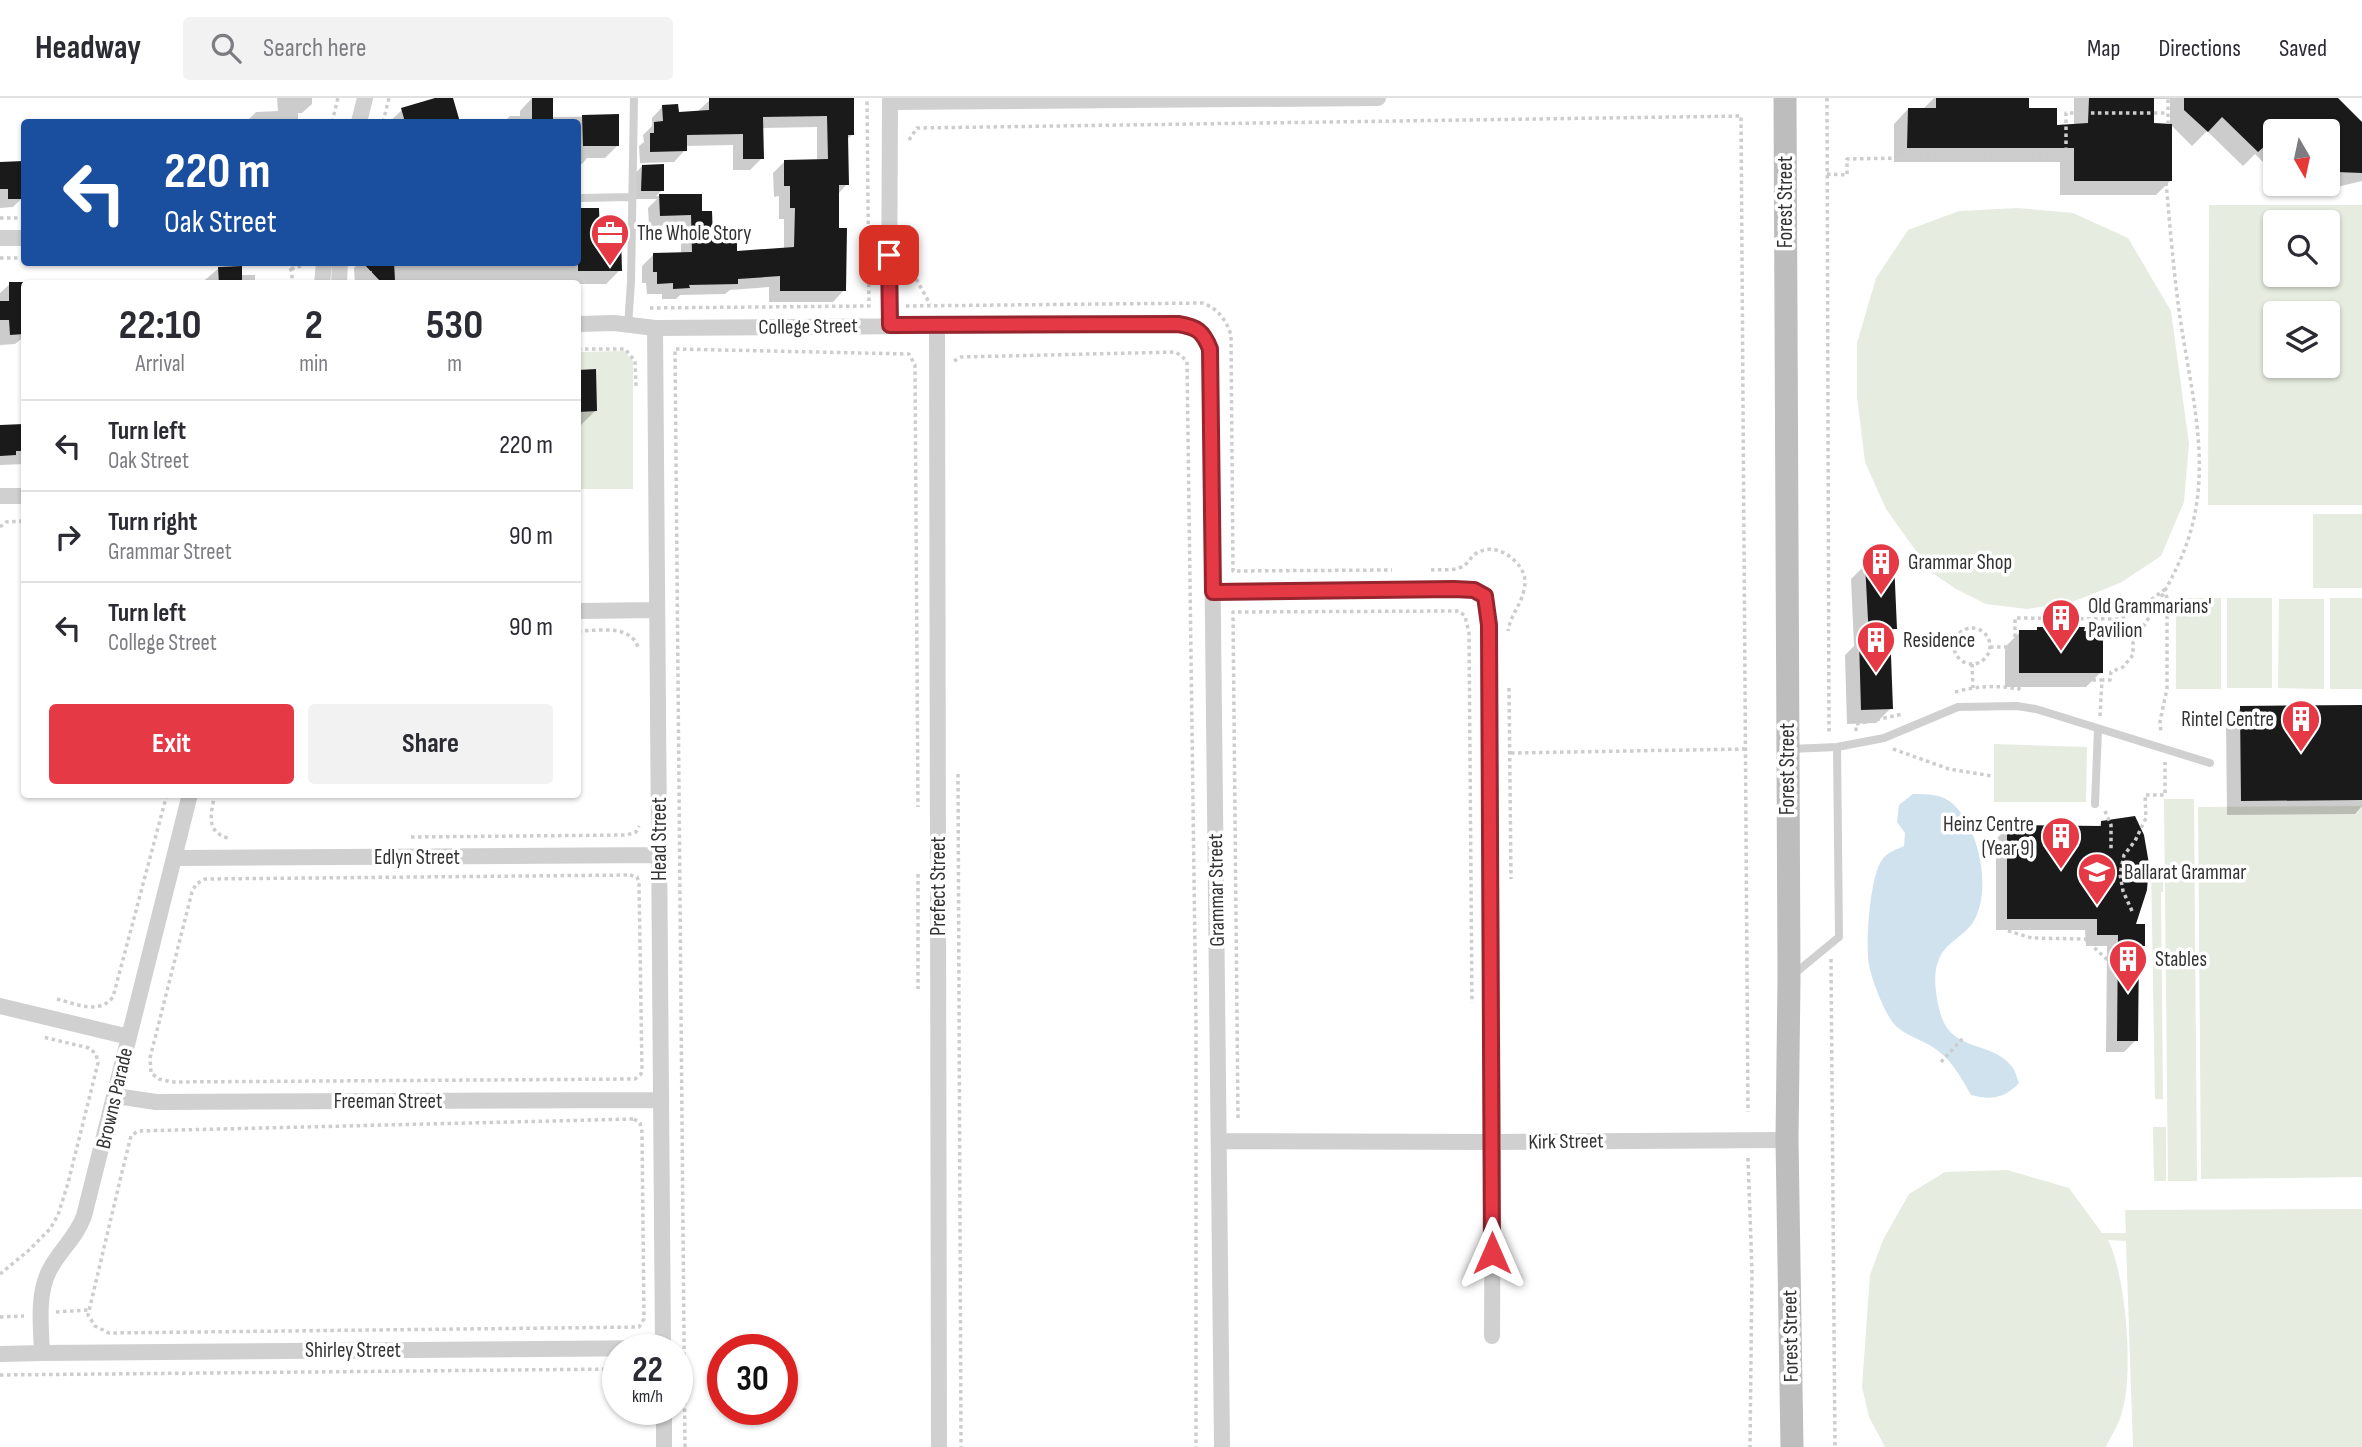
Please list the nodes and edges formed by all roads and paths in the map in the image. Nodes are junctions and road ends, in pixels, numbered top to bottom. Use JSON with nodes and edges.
{"nodes":[{"id":1,"x":338,"y":98,"type":"edge"},
{"id":2,"x":365,"y":98,"type":"edge"},
{"id":3,"x":389,"y":98,"type":"edge"},
{"id":4,"x":634,"y":98,"type":"edge"},
{"id":5,"x":867,"y":98,"type":"edge"},
{"id":6,"x":1266,"y":98,"type":"edge"},
{"id":7,"x":1378,"y":98,"type":"edge"},
{"id":8,"x":1785,"y":98,"type":"edge"},
{"id":9,"x":1826,"y":98,"type":"edge"},
{"id":10,"x":2168,"y":98,"type":"edge"},
{"id":11,"x":890,"y":100,"type":"edge"},
{"id":12,"x":2168,"y":113,"type":"junction"},
{"id":13,"x":333,"y":119,"type":"edge"},
{"id":14,"x":360,"y":119,"type":"edge"},
{"id":15,"x":384,"y":119,"type":"edge"},
{"id":16,"x":2168,"y":124,"type":"dead end"},
{"id":17,"x":909,"y":150,"type":"dead end"},
{"id":18,"x":1827,"y":174,"type":"junction"},
{"id":19,"x":2166,"y":181,"type":"dead end"},
{"id":20,"x":632,"y":197,"type":"junction"},
{"id":21,"x":581,"y":198,"type":"edge"},
{"id":22,"x":909,"y":215,"type":"dead end"},
{"id":23,"x":0,"y":218,"type":"edge"},
{"id":24,"x":21,"y":218,"type":"edge"},
{"id":25,"x":21,"y":238,"type":"edge"},
{"id":26,"x":0,"y":239,"type":"edge"},
{"id":27,"x":0,"y":258,"type":"edge"},
{"id":28,"x":21,"y":258,"type":"edge"},
{"id":29,"x":289,"y":266,"type":"edge"},
{"id":30,"x":301,"y":266,"type":"dead end"},
{"id":31,"x":291,"y":269,"type":"junction"},
{"id":32,"x":370,"y":271,"type":"dead end"},
{"id":33,"x":292,"y":280,"type":"edge"},
{"id":34,"x":370,"y":280,"type":"edge"},
{"id":35,"x":581,"y":282,"type":"edge"},
{"id":36,"x":607,"y":282,"type":"dead end"},
{"id":37,"x":1209,"y":305,"type":"dead end"},
{"id":38,"x":648,"y":308,"type":"dead end"},
{"id":39,"x":581,"y":324,"type":"edge"},
{"id":40,"x":890,"y":325,"type":"junction"},
{"id":41,"x":937,"y":325,"type":"junction"},
{"id":42,"x":628,"y":326,"type":"junction"},
{"id":43,"x":655,"y":328,"type":"junction"},
{"id":44,"x":1204,"y":334,"type":"joint"},
{"id":45,"x":581,"y":349,"type":"edge"},
{"id":46,"x":952,"y":363,"type":"dead end"},
{"id":47,"x":636,"y":387,"type":"dead end"},
{"id":48,"x":0,"y":496,"type":"edge"},
{"id":49,"x":21,"y":496,"type":"edge"},
{"id":50,"x":21,"y":521,"type":"edge"},
{"id":51,"x":0,"y":527,"type":"edge"},
{"id":52,"x":1403,"y":570,"type":"dead end"},
{"id":53,"x":1233,"y":571,"type":"dead end"},
{"id":54,"x":2164,"y":590,"type":"junction"},
{"id":55,"x":1213,"y":592,"type":"junction"},
{"id":56,"x":657,"y":610,"type":"junction"},
{"id":57,"x":581,"y":611,"type":"edge"},
{"id":58,"x":581,"y":631,"type":"edge"},
{"id":59,"x":1990,"y":647,"type":"junction"},
{"id":60,"x":639,"y":655,"type":"dead end"},
{"id":61,"x":1972,"y":664,"type":"junction"},
{"id":62,"x":1973,"y":688,"type":"dead end"},
{"id":63,"x":1856,"y":724,"type":"dead end"},
{"id":64,"x":2098,"y":729,"type":"junction"},
{"id":65,"x":1857,"y":744,"type":"junction"},
{"id":66,"x":1833,"y":747,"type":"junction"},
{"id":67,"x":1746,"y":749,"type":"junction"},
{"id":68,"x":1892,"y":749,"type":"dead end"},
{"id":69,"x":1787,"y":750,"type":"junction"},
{"id":70,"x":1490,"y":753,"type":"junction"},
{"id":71,"x":2210,"y":764,"type":"dead end"},
{"id":72,"x":958,"y":772,"type":"dead end"},
{"id":73,"x":1992,"y":776,"type":"dead end"},
{"id":74,"x":166,"y":798,"type":"edge"},
{"id":75,"x":189,"y":798,"type":"edge"},
{"id":76,"x":214,"y":798,"type":"edge"},
{"id":77,"x":2095,"y":804,"type":"joint"},
{"id":78,"x":918,"y":813,"type":"dead end"},
{"id":79,"x":639,"y":815,"type":"dead end"},
{"id":80,"x":407,"y":837,"type":"dead end"},
{"id":81,"x":228,"y":838,"type":"dead end"},
{"id":82,"x":2111,"y":849,"type":"dead end"},
{"id":83,"x":659,"y":855,"type":"junction"},
{"id":84,"x":174,"y":858,"type":"junction"},
{"id":85,"x":918,"y":864,"type":"dead end"},
{"id":86,"x":639,"y":882,"type":"dead end"},
{"id":87,"x":2005,"y":891,"type":"dead end"},
{"id":88,"x":1831,"y":943,"type":"junction"},
{"id":89,"x":1789,"y":979,"type":"junction"},
{"id":90,"x":918,"y":996,"type":"dead end"},
{"id":91,"x":1472,"y":1002,"type":"dead end"},
{"id":92,"x":0,"y":1006,"type":"edge"},
{"id":93,"x":94,"y":1008,"type":"dead end"},
{"id":94,"x":1964,"y":1037,"type":"dead end"},
{"id":95,"x":2113,"y":1037,"type":"dead end"},
{"id":96,"x":129,"y":1038,"type":"junction"},
{"id":97,"x":89,"y":1048,"type":"dead end"},
{"id":98,"x":1941,"y":1062,"type":"dead end"},
{"id":99,"x":632,"y":1080,"type":"dead end"},
{"id":100,"x":116,"y":1096,"type":"junction"},
{"id":101,"x":662,"y":1100,"type":"junction"},
{"id":102,"x":1748,"y":1112,"type":"dead end"},
{"id":103,"x":1238,"y":1118,"type":"dead end"},
{"id":104,"x":631,"y":1119,"type":"dead end"},
{"id":105,"x":1787,"y":1140,"type":"junction"},
{"id":106,"x":1219,"y":1141,"type":"junction"},
{"id":107,"x":1493,"y":1142,"type":"junction"},
{"id":108,"x":1748,"y":1154,"type":"dead end"},
{"id":109,"x":0,"y":1273,"type":"edge"},
{"id":110,"x":102,"y":1331,"type":"dead end"},
{"id":111,"x":663,"y":1334,"type":"edge"},
{"id":112,"x":1492,"y":1336,"type":"dead end"},
{"id":113,"x":602,"y":1349,"type":"edge"},
{"id":114,"x":42,"y":1353,"type":"junction"},
{"id":115,"x":0,"y":1354,"type":"edge"},
{"id":116,"x":602,"y":1369,"type":"edge"},
{"id":117,"x":0,"y":1375,"type":"edge"},
{"id":118,"x":664,"y":1425,"type":"edge"},
{"id":119,"x":1792,"y":1445,"type":"edge"},
{"id":120,"x":664,"y":1447,"type":"edge"},
{"id":121,"x":685,"y":1447,"type":"edge"},
{"id":122,"x":939,"y":1447,"type":"edge"},
{"id":123,"x":961,"y":1447,"type":"edge"},
{"id":124,"x":1196,"y":1447,"type":"edge"},
{"id":125,"x":1222,"y":1447,"type":"edge"},
{"id":126,"x":1751,"y":1447,"type":"edge"},
{"id":127,"x":1835,"y":1447,"type":"edge"}],
"edges":[{"from":1,"to":13,"type":"path"},
{"from":2,"to":14,"type":"street"},
{"from":3,"to":15,"type":"path"},
{"from":4,"to":20,"type":"lane"},
{"from":5,"to":38,"type":"path"},
{"from":6,"to":7,"type":"street"},
{"from":6,"to":11,"type":"street"},
{"from":8,"to":69,"type":"street","name":"Forest Street"},
{"from":9,"to":18,"type":"path"},
{"from":10,"to":12,"type":"path"},
{"from":11,"to":40,"type":"street"},
{"from":12,"to":16,"type":"path"},
{"from":12,"to":18,"type":"path"},
{"from":17,"to":67,"type":"path"},
{"from":18,"to":66,"type":"path"},
{"from":19,"to":54,"type":"path"},
{"from":20,"to":21,"type":"lane"},
{"from":20,"to":42,"type":"lane"},
{"from":22,"to":37,"type":"path"},
{"from":23,"to":24,"type":"path"},
{"from":25,"to":26,"type":"street"},
{"from":27,"to":28,"type":"path"},
{"from":29,"to":31,"type":"path"},
{"from":30,"to":31,"type":"path"},
{"from":31,"to":33,"type":"path"},
{"from":32,"to":34,"type":"path"},
{"from":35,"to":36,"type":"path"},
{"from":39,"to":42,"type":"street","name":"College Street"},
{"from":40,"to":41,"type":"street","name":"College Street"},
{"from":40,"to":43,"type":"street","name":"College Street"},
{"from":41,"to":44,"type":"street","name":"College Street"},
{"from":41,"to":122,"type":"street","name":"Prefect Street"},
{"from":42,"to":43,"type":"street","name":"College Street"},
{"from":43,"to":56,"type":"street","name":"Head Street"},
{"from":44,"to":55,"type":"street","name":"Grammar Street"},
{"from":45,"to":47,"type":"path"},
{"from":46,"to":124,"type":"path"},
{"from":48,"to":49,"type":"street"},
{"from":50,"to":51,"type":"path"},
{"from":52,"to":53,"type":"path"},
{"from":54,"to":59,"type":"path"},
{"from":54,"to":64,"type":"path"},
{"from":55,"to":70,"type":"street"},
{"from":55,"to":106,"type":"street","name":"Grammar Street"},
{"from":56,"to":57,"type":"street"},
{"from":56,"to":83,"type":"street","name":"Head Street"},
{"from":58,"to":60,"type":"path"},
{"from":59,"to":61,"type":"path"},
{"from":59,"to":61,"type":"path"},
{"from":61,"to":62,"type":"path"},
{"from":63,"to":65,"type":"path"},
{"from":64,"to":65,"type":"lane"},
{"from":64,"to":71,"type":"lane"},
{"from":64,"to":77,"type":"lane"},
{"from":65,"to":66,"type":"lane"},
{"from":66,"to":69,"type":"lane"},
{"from":66,"to":88,"type":"lane"},
{"from":67,"to":70,"type":"path"},
{"from":67,"to":102,"type":"path"},
{"from":68,"to":73,"type":"path"},
{"from":69,"to":89,"type":"street","name":"Forest Street"},
{"from":70,"to":107,"type":"street"},
{"from":72,"to":123,"type":"path"},
{"from":74,"to":93,"type":"path"},
{"from":75,"to":84,"type":"street","name":"Browns Parade"},
{"from":76,"to":81,"type":"path"},
{"from":77,"to":82,"type":"path"},
{"from":78,"to":121,"type":"path"},
{"from":79,"to":80,"type":"path"},
{"from":83,"to":84,"type":"street","name":"Edlyn Street"},
{"from":83,"to":101,"type":"street","name":"Head Street"},
{"from":84,"to":96,"type":"street","name":"Browns Parade"},
{"from":85,"to":90,"type":"path"},
{"from":86,"to":99,"type":"path"},
{"from":87,"to":95,"type":"path"},
{"from":88,"to":89,"type":"lane"},
{"from":88,"to":127,"type":"path"},
{"from":89,"to":105,"type":"street","name":"Forest Street"},
{"from":91,"to":103,"type":"path"},
{"from":92,"to":96,"type":"street"},
{"from":94,"to":98,"type":"path"},
{"from":96,"to":100,"type":"street","name":"Browns Parade"},
{"from":97,"to":109,"type":"path"},
{"from":100,"to":101,"type":"street","name":"Freeman Street"},
{"from":100,"to":114,"type":"street","name":"Browns Parade"},
{"from":101,"to":111,"type":"street","name":"Head Street"},
{"from":104,"to":110,"type":"path"},
{"from":105,"to":107,"type":"street","name":"Kirk Street"},
{"from":105,"to":119,"type":"street","name":"Forest Street"},
{"from":106,"to":107,"type":"street","name":"Kirk Street"},
{"from":106,"to":125,"type":"street","name":"Grammar Street"},
{"from":107,"to":112,"type":"street"},
{"from":108,"to":126,"type":"path"},
{"from":113,"to":114,"type":"street","name":"Shirley Street"},
{"from":114,"to":115,"type":"street"},
{"from":116,"to":117,"type":"path"},
{"from":118,"to":120,"type":"street"}]}
